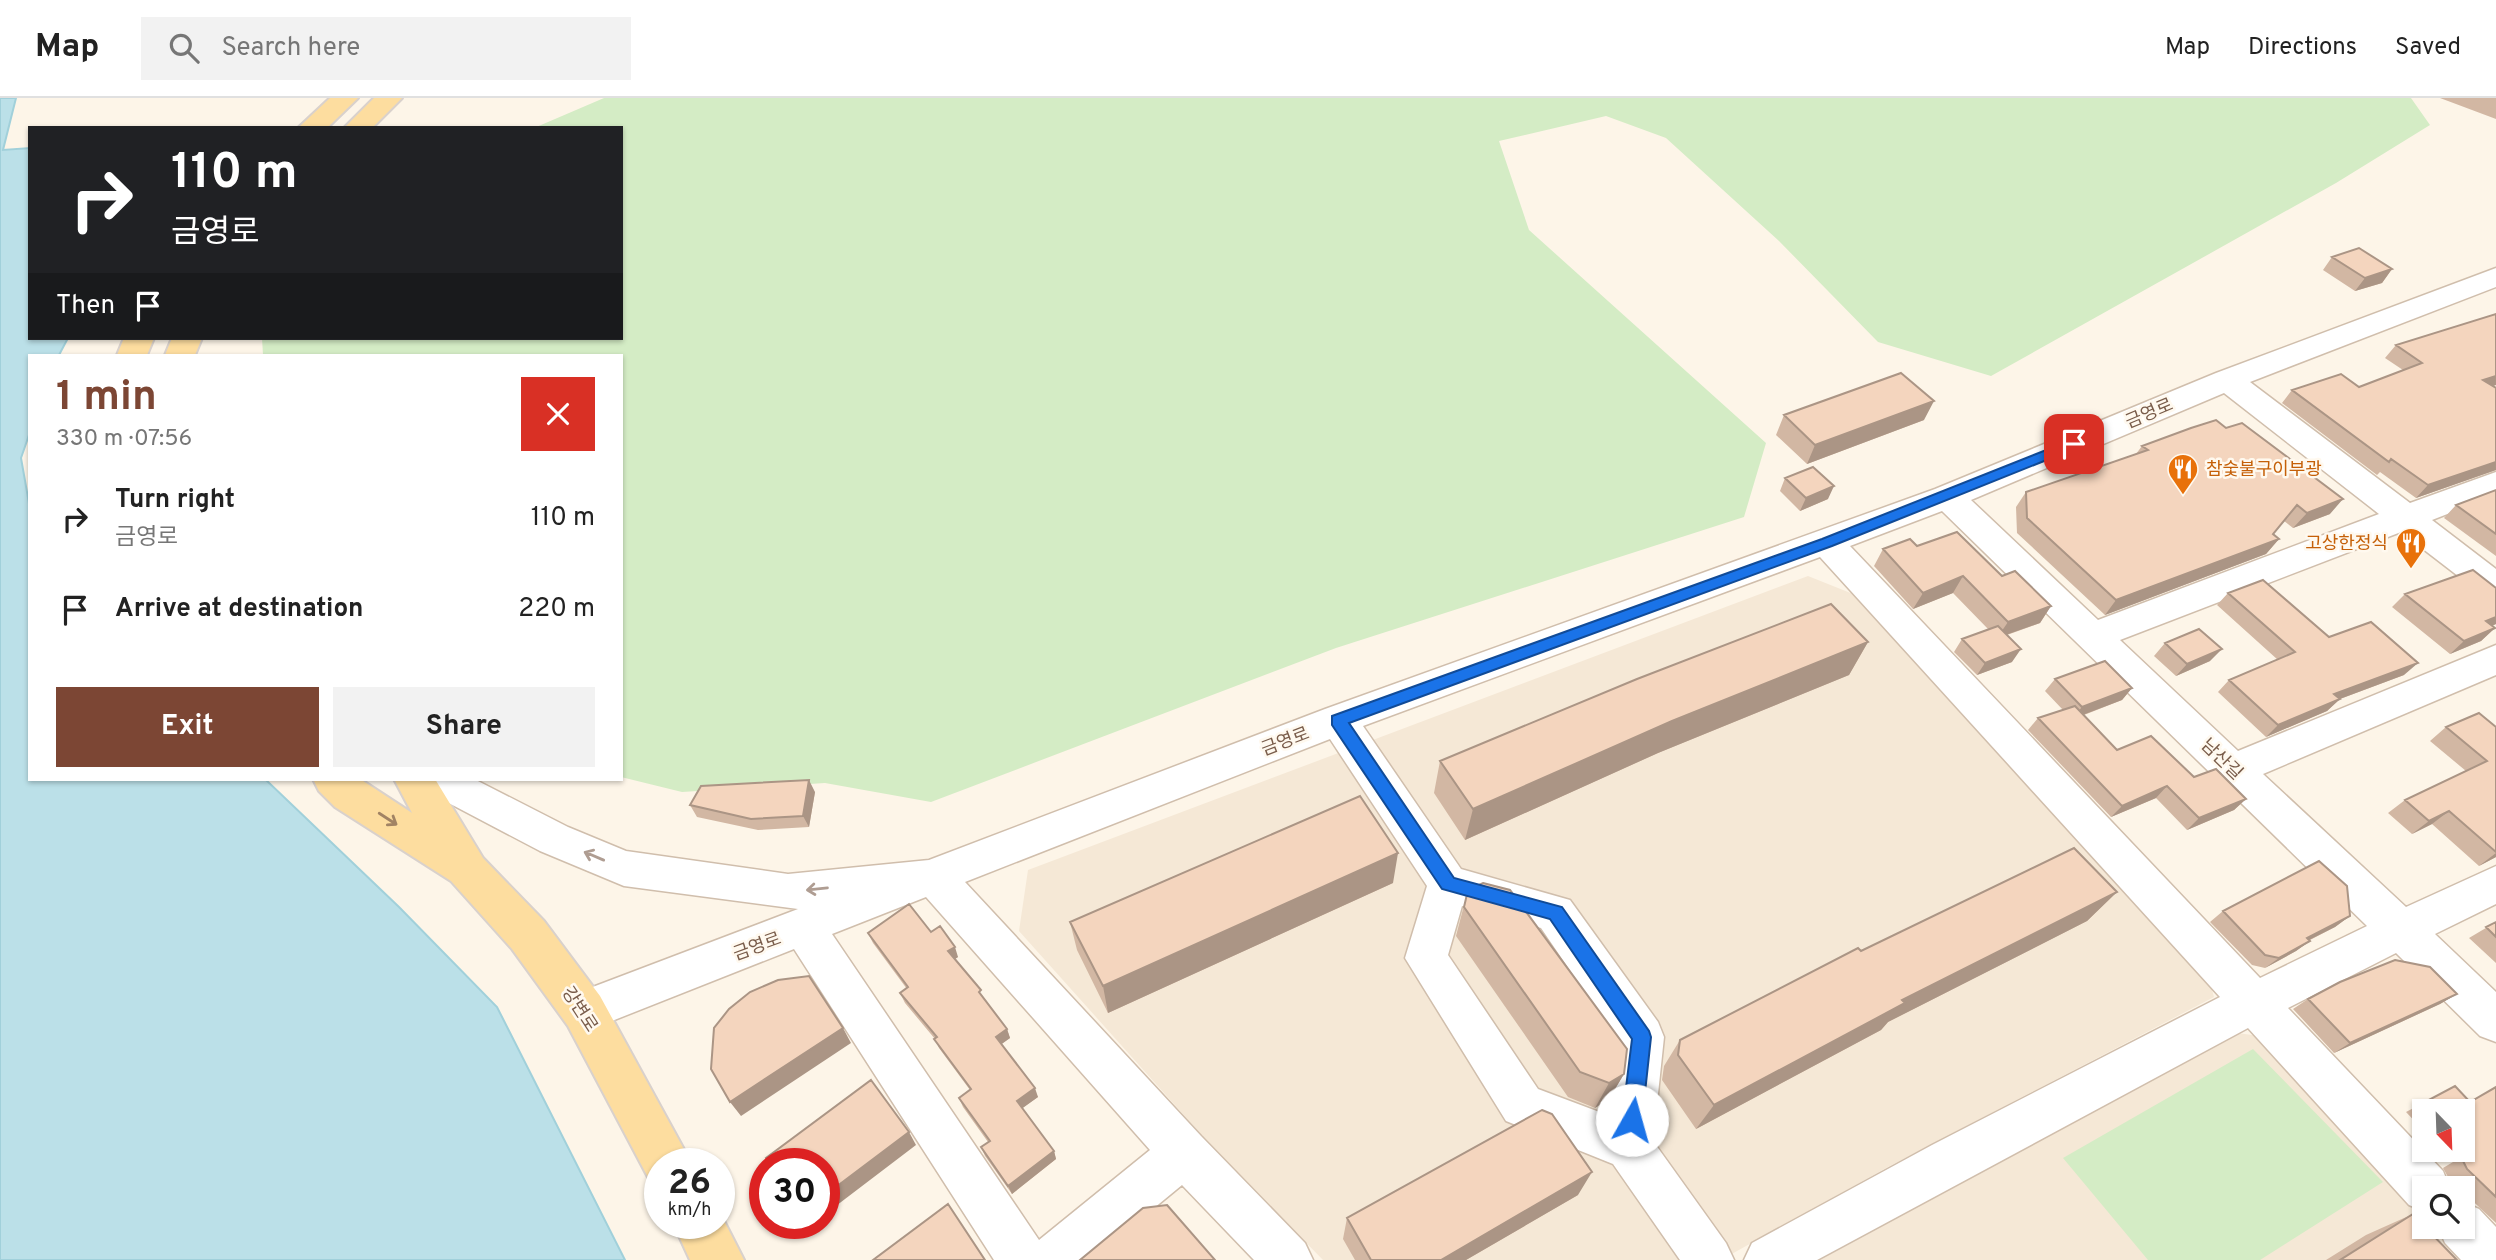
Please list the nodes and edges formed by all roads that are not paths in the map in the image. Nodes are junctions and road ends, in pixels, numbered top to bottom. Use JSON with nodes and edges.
{"nodes":[{"id":1,"x":345,"y":98,"type":"edge"},
{"id":2,"x":389,"y":98,"type":"edge"},
{"id":3,"x":313,"y":126,"type":"edge"},
{"id":4,"x":359,"y":126,"type":"edge"},
{"id":5,"x":2494,"y":280,"type":"edge"},
{"id":6,"x":2227,"y":380,"type":"junction"},
{"id":7,"x":2496,"y":483,"type":"edge"},
{"id":8,"x":1947,"y":497,"type":"junction"},
{"id":9,"x":2403,"y":516,"type":"junction"},
{"id":10,"x":1827,"y":543,"type":"junction"},
{"id":11,"x":2496,"y":587,"type":"edge"},
{"id":12,"x":2093,"y":636,"type":"junction"},
{"id":13,"x":2496,"y":659,"type":"edge"},
{"id":14,"x":1338,"y":720,"type":"junction"},
{"id":15,"x":2233,"y":770,"type":"junction"},
{"id":16,"x":335,"y":781,"type":"edge"},
{"id":17,"x":415,"y":781,"type":"edge"},
{"id":18,"x":442,"y":781,"type":"edge"},
{"id":19,"x":468,"y":871,"type":"junction"},
{"id":20,"x":934,"y":877,"type":"junction"},
{"id":21,"x":1448,"y":884,"type":"junction"},
{"id":22,"x":2496,"y":884,"type":"edge"},
{"id":23,"x":804,"y":929,"type":"junction"},
{"id":24,"x":2401,"y":930,"type":"junction"},
{"id":25,"x":2252,"y":1003,"type":"junction"},
{"id":26,"x":584,"y":1011,"type":"junction"},
{"id":27,"x":2496,"y":1021,"type":"edge"},
{"id":28,"x":1629,"y":1147,"type":"junction"},
{"id":29,"x":658,"y":1148,"type":"edge"},
{"id":30,"x":1184,"y":1153,"type":"junction"},
{"id":31,"x":2415,"y":1176,"type":"edge"},
{"id":32,"x":707,"y":1239,"type":"edge"},
{"id":33,"x":2474,"y":1239,"type":"edge"},
{"id":34,"x":718,"y":1260,"type":"edge"},
{"id":35,"x":1023,"y":1260,"type":"edge"},
{"id":36,"x":1053,"y":1260,"type":"edge"},
{"id":37,"x":1288,"y":1260,"type":"edge"},
{"id":38,"x":1709,"y":1260,"type":"edge"},
{"id":39,"x":1769,"y":1260,"type":"edge"},
{"id":40,"x":2494,"y":1260,"type":"edge"}],
"edges":[{"from":1,"to":3,"type":"main road"},
{"from":2,"to":4,"type":"main road"},
{"from":5,"to":6,"type":"street","name":"금영로"},
{"from":6,"to":8,"type":"street","name":"금영로"},
{"from":6,"to":9,"type":"street"},
{"from":7,"to":9,"type":"street"},
{"from":8,"to":10,"type":"street","name":"금영로"},
{"from":8,"to":12,"type":"street","name":"남산길"},
{"from":9,"to":11,"type":"street"},
{"from":9,"to":12,"type":"street"},
{"from":10,"to":14,"type":"street","name":"금영로"},
{"from":10,"to":25,"type":"street"},
{"from":12,"to":15,"type":"street","name":"남산길"},
{"from":13,"to":15,"type":"street"},
{"from":14,"to":20,"type":"street","name":"금영로"},
{"from":14,"to":21,"type":"street"},
{"from":15,"to":24,"type":"street","name":"남산길"},
{"from":16,"to":19,"type":"main road","name":"강변로","one_way":true},
{"from":17,"to":19,"type":"main road","name":"강변로"},
{"from":20,"to":18,"type":"street","one_way":true},
{"from":19,"to":26,"type":"main road","name":"강변로"},
{"from":20,"to":23,"type":"street","name":"금영로"},
{"from":20,"to":30,"type":"street"},
{"from":21,"to":28,"type":"street"},
{"from":21,"to":28,"type":"street"},
{"from":22,"to":24,"type":"street"},
{"from":23,"to":26,"type":"street","name":"금영로"},
{"from":23,"to":35,"type":"street"},
{"from":24,"to":25,"type":"street"},
{"from":24,"to":27,"type":"street","name":"남산길"},
{"from":25,"to":31,"type":"street"},
{"from":25,"to":39,"type":"street"},
{"from":26,"to":29,"type":"main road","name":"강변로"},
{"from":28,"to":38,"type":"street"},
{"from":30,"to":36,"type":"street"},
{"from":30,"to":37,"type":"street"},
{"from":32,"to":34,"type":"main road"},
{"from":33,"to":40,"type":"street"}]}
